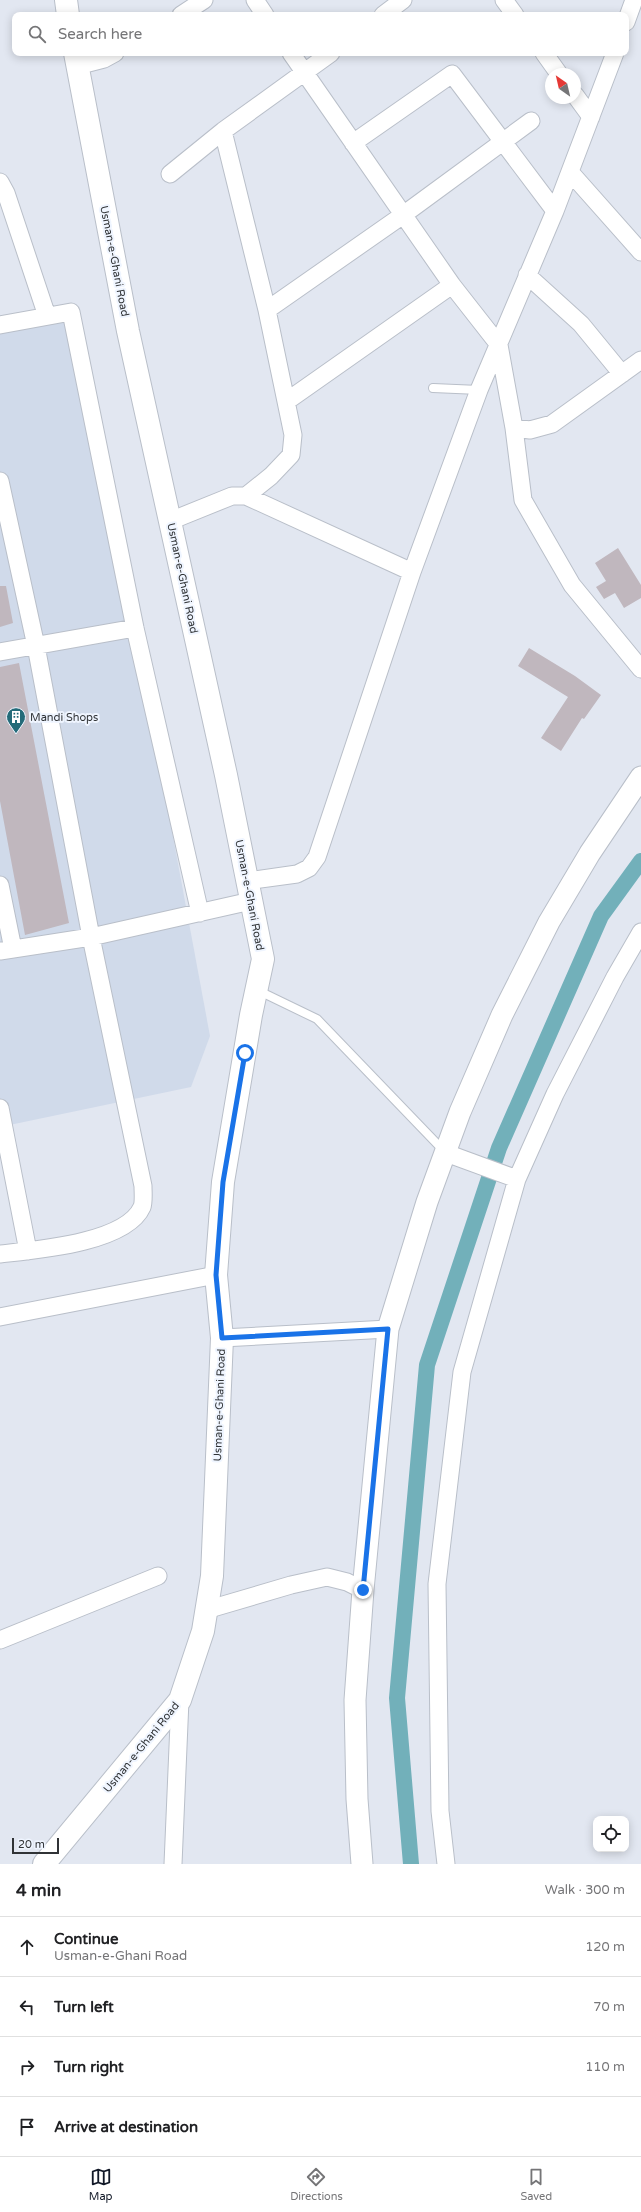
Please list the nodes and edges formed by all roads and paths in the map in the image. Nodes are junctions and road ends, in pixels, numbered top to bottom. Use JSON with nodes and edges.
{"nodes":[{"id":1,"x":66,"y":0,"type":"edge"},
{"id":2,"x":204,"y":0,"type":"edge"},
{"id":3,"x":255,"y":0,"type":"edge"},
{"id":4,"x":403,"y":0,"type":"edge"},
{"id":5,"x":504,"y":0,"type":"edge"},
{"id":6,"x":634,"y":0,"type":"edge"},
{"id":7,"x":68,"y":12,"type":"edge"},
{"id":8,"x":186,"y":12,"type":"edge"},
{"id":9,"x":263,"y":12,"type":"edge"},
{"id":10,"x":387,"y":12,"type":"edge"},
{"id":11,"x":514,"y":12,"type":"edge"},
{"id":12,"x":629,"y":14,"type":"edge"},
{"id":13,"x":110,"y":56,"type":"edge"},
{"id":14,"x":292,"y":56,"type":"edge"},
{"id":15,"x":327,"y":56,"type":"edge"},
{"id":16,"x":546,"y":56,"type":"edge"},
{"id":17,"x":613,"y":56,"type":"edge"},
{"id":18,"x":76,"y":59,"type":"edge"},
{"id":19,"x":555,"y":68,"type":"edge"},
{"id":20,"x":304,"y":73,"type":"junction"},
{"id":21,"x":581,"y":103,"type":"edge"},
{"id":22,"x":591,"y":116,"type":"junction"},
{"id":23,"x":531,"y":122,"type":"dead end"},
{"id":24,"x":223,"y":131,"type":"junction"},
{"id":25,"x":502,"y":142,"type":"junction"},
{"id":26,"x":353,"y":143,"type":"junction"},
{"id":27,"x":570,"y":172,"type":"junction"},
{"id":28,"x":170,"y":174,"type":"dead end"},
{"id":29,"x":0,"y":182,"type":"edge"},
{"id":30,"x":555,"y":211,"type":"junction"},
{"id":31,"x":403,"y":215,"type":"junction"},
{"id":32,"x":641,"y":252,"type":"edge"},
{"id":33,"x":527,"y":275,"type":"junction"},
{"id":34,"x":452,"y":285,"type":"junction"},
{"id":35,"x":267,"y":310,"type":"junction"},
{"id":36,"x":47,"y":316,"type":"junction"},
{"id":37,"x":0,"y":325,"type":"edge"},
{"id":38,"x":499,"y":345,"type":"junction"},
{"id":39,"x":641,"y":360,"type":"edge"},
{"id":40,"x":622,"y":374,"type":"junction"},
{"id":41,"x":433,"y":388,"type":"dead end"},
{"id":42,"x":479,"y":390,"type":"junction"},
{"id":43,"x":287,"y":401,"type":"junction"},
{"id":44,"x":514,"y":428,"type":"junction"},
{"id":45,"x":0,"y":481,"type":"edge"},
{"id":46,"x":246,"y":496,"type":"junction"},
{"id":47,"x":170,"y":521,"type":"junction"},
{"id":48,"x":412,"y":572,"type":"junction"},
{"id":49,"x":135,"y":628,"type":"junction"},
{"id":50,"x":36,"y":646,"type":"junction"},
{"id":51,"x":0,"y":652,"type":"edge"},
{"id":52,"x":641,"y":669,"type":"edge"},
{"id":53,"x":641,"y":777,"type":"edge"},
{"id":54,"x":0,"y":885,"type":"edge"},
{"id":55,"x":249,"y":891,"type":"junction"},
{"id":56,"x":200,"y":913,"type":"junction"},
{"id":57,"x":641,"y":932,"type":"edge"},
{"id":58,"x":91,"y":937,"type":"junction"},
{"id":59,"x":7,"y":950,"type":"edge"},
{"id":60,"x":257,"y":990,"type":"junction"},
{"id":61,"x":0,"y":1108,"type":"edge"},
{"id":62,"x":446,"y":1154,"type":"junction"},
{"id":63,"x":513,"y":1178,"type":"junction"},
{"id":64,"x":28,"y":1251,"type":"junction"},
{"id":65,"x":0,"y":1254,"type":"edge"},
{"id":66,"x":216,"y":1275,"type":"junction"},
{"id":67,"x":0,"y":1317,"type":"edge"},
{"id":68,"x":388,"y":1329,"type":"junction"},
{"id":69,"x":222,"y":1338,"type":"junction"},
{"id":70,"x":158,"y":1576,"type":"dead end"},
{"id":71,"x":363,"y":1590,"type":"junction"},
{"id":72,"x":206,"y":1610,"type":"junction"},
{"id":73,"x":0,"y":1640,"type":"edge"},
{"id":74,"x":180,"y":1700,"type":"junction"},
{"id":75,"x":44,"y":1864,"type":"edge"},
{"id":76,"x":173,"y":1864,"type":"edge"},
{"id":77,"x":362,"y":1864,"type":"edge"},
{"id":78,"x":446,"y":1864,"type":"edge"}],
"edges":[{"from":1,"to":7,"type":"main road"},
{"from":2,"to":8,"type":"street"},
{"from":3,"to":9,"type":"street"},
{"from":4,"to":10,"type":"street"},
{"from":5,"to":11,"type":"street"},
{"from":6,"to":12,"type":"street"},
{"from":13,"to":18,"type":"street"},
{"from":14,"to":20,"type":"street"},
{"from":15,"to":20,"type":"street"},
{"from":16,"to":19,"type":"street"},
{"from":17,"to":22,"type":"street"},
{"from":18,"to":47,"type":"main road","name":"Usman-e-Ghani Road"},
{"from":20,"to":24,"type":"street"},
{"from":20,"to":26,"type":"street"},
{"from":21,"to":22,"type":"street"},
{"from":22,"to":27,"type":"street"},
{"from":23,"to":25,"type":"street"},
{"from":24,"to":28,"type":"street"},
{"from":24,"to":35,"type":"street"},
{"from":25,"to":26,"type":"street"},
{"from":25,"to":30,"type":"street"},
{"from":25,"to":31,"type":"street"},
{"from":26,"to":31,"type":"street"},
{"from":27,"to":30,"type":"street"},
{"from":27,"to":32,"type":"street"},
{"from":29,"to":36,"type":"street"},
{"from":30,"to":33,"type":"street"},
{"from":31,"to":34,"type":"street"},
{"from":31,"to":35,"type":"street"},
{"from":33,"to":38,"type":"street"},
{"from":33,"to":40,"type":"street"},
{"from":34,"to":38,"type":"street"},
{"from":34,"to":43,"type":"street"},
{"from":35,"to":43,"type":"street"},
{"from":36,"to":37,"type":"street"},
{"from":36,"to":49,"type":"street"},
{"from":38,"to":42,"type":"street"},
{"from":38,"to":44,"type":"street"},
{"from":39,"to":40,"type":"street"},
{"from":40,"to":44,"type":"street"},
{"from":41,"to":42,"type":"lane"},
{"from":42,"to":48,"type":"street"},
{"from":43,"to":46,"type":"street"},
{"from":44,"to":52,"type":"street"},
{"from":45,"to":50,"type":"street"},
{"from":46,"to":47,"type":"street"},
{"from":46,"to":48,"type":"street"},
{"from":47,"to":55,"type":"main road","name":"Usman-e-Ghani Road"},
{"from":48,"to":55,"type":"street"},
{"from":49,"to":50,"type":"street"},
{"from":49,"to":56,"type":"street"},
{"from":50,"to":51,"type":"street"},
{"from":50,"to":58,"type":"street"},
{"from":53,"to":62,"type":"street"},
{"from":54,"to":59,"type":"street"},
{"from":55,"to":56,"type":"street"},
{"from":55,"to":60,"type":"main road","name":"Usman-e-Ghani Road"},
{"from":56,"to":58,"type":"street"},
{"from":57,"to":63,"type":"street"},
{"from":58,"to":59,"type":"street"},
{"from":58,"to":64,"type":"street"},
{"from":60,"to":62,"type":"lane"},
{"from":60,"to":66,"type":"main road","name":"Usman-e-Ghani Road"},
{"from":61,"to":64,"type":"street"},
{"from":62,"to":63,"type":"street"},
{"from":62,"to":68,"type":"street"},
{"from":63,"to":78,"type":"street"},
{"from":64,"to":65,"type":"street"},
{"from":66,"to":67,"type":"street"},
{"from":66,"to":69,"type":"main road","name":"Usman-e-Ghani Road"},
{"from":68,"to":69,"type":"street"},
{"from":68,"to":71,"type":"street"},
{"from":69,"to":72,"type":"main road","name":"Usman-e-Ghani Road"},
{"from":70,"to":73,"type":"street"},
{"from":71,"to":72,"type":"street"},
{"from":71,"to":77,"type":"street"},
{"from":72,"to":74,"type":"main road","name":"Usman-e-Ghani Road"},
{"from":74,"to":75,"type":"main road","name":"Usman-e-Ghani Road"},
{"from":74,"to":76,"type":"street"}]}
